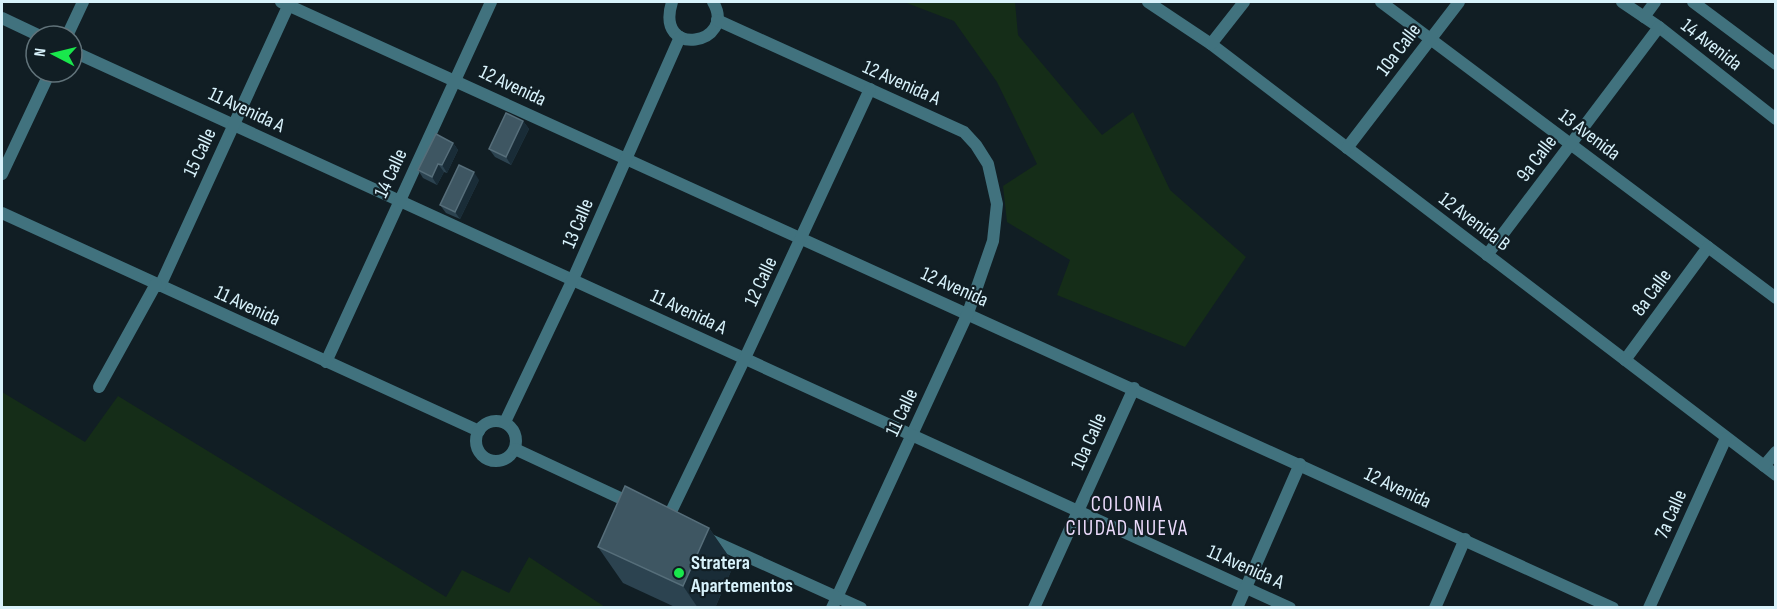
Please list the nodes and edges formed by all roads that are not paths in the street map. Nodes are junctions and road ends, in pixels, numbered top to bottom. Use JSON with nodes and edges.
{"nodes":[{"id":1,"x":83,"y":2,"type":"edge"},
{"id":2,"x":491,"y":2,"type":"edge"},
{"id":3,"x":670,"y":2,"type":"edge"},
{"id":4,"x":713,"y":2,"type":"edge"},
{"id":5,"x":1148,"y":2,"type":"edge"},
{"id":6,"x":1244,"y":2,"type":"edge"},
{"id":7,"x":1381,"y":2,"type":"edge"},
{"id":8,"x":1459,"y":2,"type":"edge"},
{"id":9,"x":1622,"y":2,"type":"edge"},
{"id":10,"x":1655,"y":2,"type":"edge"},
{"id":11,"x":1693,"y":2,"type":"edge"},
{"id":12,"x":286,"y":3,"type":"edge"},
{"id":13,"x":1644,"y":17,"type":"junction"},
{"id":14,"x":2,"y":18,"type":"edge"},
{"id":15,"x":717,"y":20,"type":"junction"},
{"id":16,"x":72,"y":24,"type":"edge"},
{"id":17,"x":1659,"y":27,"type":"junction"},
{"id":18,"x":24,"y":28,"type":"edge"},
{"id":19,"x":680,"y":37,"type":"junction"},
{"id":20,"x":1430,"y":39,"type":"junction"},
{"id":21,"x":1211,"y":44,"type":"junction"},
{"id":22,"x":84,"y":56,"type":"edge"},
{"id":23,"x":1774,"y":59,"type":"edge"},
{"id":24,"x":455,"y":80,"type":"junction"},
{"id":25,"x":44,"y":84,"type":"edge"},
{"id":26,"x":870,"y":89,"type":"junction"},
{"id":27,"x":1776,"y":119,"type":"edge"},
{"id":28,"x":234,"y":124,"type":"junction"},
{"id":29,"x":1570,"y":144,"type":"junction"},
{"id":30,"x":1347,"y":148,"type":"junction"},
{"id":31,"x":626,"y":159,"type":"junction"},
{"id":32,"x":2,"y":174,"type":"edge"},
{"id":33,"x":399,"y":200,"type":"junction"},
{"id":34,"x":2,"y":213,"type":"edge"},
{"id":35,"x":801,"y":238,"type":"junction"},
{"id":36,"x":993,"y":241,"type":"joint"},
{"id":37,"x":1708,"y":247,"type":"junction"},
{"id":38,"x":1487,"y":255,"type":"junction"},
{"id":39,"x":573,"y":279,"type":"junction"},
{"id":40,"x":158,"y":285,"type":"junction"},
{"id":41,"x":1776,"y":298,"type":"edge"},
{"id":42,"x":968,"y":313,"type":"junction"},
{"id":43,"x":745,"y":358,"type":"junction"},
{"id":44,"x":1625,"y":360,"type":"junction"},
{"id":45,"x":326,"y":362,"type":"junction"},
{"id":46,"x":99,"y":387,"type":"dead end"},
{"id":47,"x":1134,"y":388,"type":"junction"},
{"id":48,"x":505,"y":422,"type":"junction"},
{"id":49,"x":479,"y":431,"type":"junction"},
{"id":50,"x":912,"y":435,"type":"junction"},
{"id":51,"x":1726,"y":438,"type":"junction"},
{"id":52,"x":515,"y":449,"type":"junction"},
{"id":53,"x":1776,"y":452,"type":"edge"},
{"id":54,"x":1299,"y":464,"type":"junction"},
{"id":55,"x":1764,"y":466,"type":"junction"},
{"id":56,"x":1776,"y":475,"type":"edge"},
{"id":57,"x":639,"y":507,"type":"edge"},
{"id":58,"x":1078,"y":512,"type":"junction"},
{"id":59,"x":668,"y":520,"type":"edge"},
{"id":60,"x":699,"y":535,"type":"edge"},
{"id":61,"x":1465,"y":539,"type":"junction"},
{"id":62,"x":1246,"y":587,"type":"junction"},
{"id":63,"x":835,"y":602,"type":"edge"},
{"id":64,"x":861,"y":608,"type":"edge"},
{"id":65,"x":1034,"y":608,"type":"edge"},
{"id":66,"x":1237,"y":608,"type":"edge"},
{"id":67,"x":1290,"y":608,"type":"edge"},
{"id":68,"x":1435,"y":608,"type":"edge"},
{"id":69,"x":1612,"y":608,"type":"edge"},
{"id":70,"x":1649,"y":608,"type":"edge"}],
"edges":[{"from":1,"to":16,"type":"street"},
{"from":2,"to":24,"type":"street","name":"14 Calle"},
{"from":3,"to":19,"type":"street"},
{"from":4,"to":15,"type":"street"},
{"from":5,"to":21,"type":"street","name":"12 Avenida B"},
{"from":6,"to":21,"type":"street"},
{"from":7,"to":20,"type":"street","name":"13 Avenida"},
{"from":8,"to":20,"type":"street","name":"10a Calle"},
{"from":9,"to":13,"type":"street","name":"14 Avenida"},
{"from":10,"to":13,"type":"street"},
{"from":11,"to":23,"type":"street"},
{"from":12,"to":24,"type":"street","name":"12 Avenida"},
{"from":12,"to":28,"type":"street","name":"15 Calle"},
{"from":13,"to":17,"type":"street","name":"14 Avenida"},
{"from":14,"to":18,"type":"street"},
{"from":15,"to":19,"type":"street"},
{"from":15,"to":26,"type":"street","name":"12 Avenida A"},
{"from":17,"to":27,"type":"street","name":"14 Avenida"},
{"from":17,"to":29,"type":"street","name":"9a Calle"},
{"from":19,"to":31,"type":"street","name":"13 Calle"},
{"from":20,"to":29,"type":"street","name":"13 Avenida"},
{"from":20,"to":30,"type":"street","name":"10a Calle"},
{"from":21,"to":30,"type":"street","name":"12 Avenida B"},
{"from":22,"to":28,"type":"street","name":"11 Avenida A"},
{"from":24,"to":31,"type":"street","name":"12 Avenida"},
{"from":24,"to":33,"type":"street","name":"14 Calle"},
{"from":25,"to":32,"type":"street"},
{"from":26,"to":35,"type":"street","name":"12 Calle"},
{"from":26,"to":36,"type":"street","name":"12 Avenida A"},
{"from":28,"to":33,"type":"street","name":"11 Avenida A"},
{"from":28,"to":40,"type":"street","name":"15 Calle"},
{"from":29,"to":37,"type":"street","name":"13 Avenida"},
{"from":29,"to":38,"type":"street","name":"9a Calle"},
{"from":30,"to":38,"type":"street","name":"12 Avenida B"},
{"from":31,"to":35,"type":"street","name":"12 Avenida"},
{"from":31,"to":39,"type":"street","name":"13 Calle"},
{"from":33,"to":39,"type":"street","name":"11 Avenida A"},
{"from":33,"to":45,"type":"street","name":"14 Calle"},
{"from":34,"to":40,"type":"street","name":"11 Avenida"},
{"from":35,"to":42,"type":"street","name":"12 Avenida"},
{"from":35,"to":43,"type":"street","name":"12 Calle"},
{"from":36,"to":42,"type":"street","name":"11 Calle"},
{"from":37,"to":41,"type":"street","name":"13 Avenida"},
{"from":37,"to":44,"type":"street","name":"8a Calle"},
{"from":38,"to":44,"type":"street","name":"12 Avenida B"},
{"from":39,"to":43,"type":"street","name":"11 Avenida A"},
{"from":39,"to":48,"type":"street","name":"13 Calle"},
{"from":40,"to":45,"type":"street","name":"11 Avenida"},
{"from":40,"to":46,"type":"street","name":"15 Calle"},
{"from":42,"to":47,"type":"street","name":"12 Avenida"},
{"from":42,"to":50,"type":"street","name":"11 Calle"},
{"from":43,"to":50,"type":"street","name":"11 Avenida A"},
{"from":43,"to":59,"type":"street","name":"12 Calle"},
{"from":44,"to":51,"type":"street","name":"12 Avenida B"},
{"from":45,"to":49,"type":"street","name":"11 Avenida"},
{"from":47,"to":54,"type":"street","name":"12 Avenida"},
{"from":47,"to":58,"type":"street","name":"10a Calle"},
{"from":48,"to":49,"type":"street"},
{"from":48,"to":52,"type":"street"},
{"from":49,"to":52,"type":"street"},
{"from":50,"to":58,"type":"street","name":"11 Avenida A"},
{"from":50,"to":63,"type":"street","name":"11 Calle"},
{"from":51,"to":55,"type":"street","name":"12 Avenida B"},
{"from":51,"to":70,"type":"street","name":"7a Calle"},
{"from":52,"to":57,"type":"street"},
{"from":53,"to":55,"type":"street"},
{"from":54,"to":61,"type":"street","name":"12 Avenida"},
{"from":54,"to":62,"type":"street"},
{"from":55,"to":56,"type":"street","name":"12 Avenida B"},
{"from":58,"to":62,"type":"street","name":"11 Avenida A"},
{"from":58,"to":65,"type":"street","name":"10a Calle"},
{"from":60,"to":63,"type":"street"},
{"from":61,"to":68,"type":"street"},
{"from":61,"to":69,"type":"street","name":"12 Avenida"},
{"from":62,"to":66,"type":"street"},
{"from":62,"to":67,"type":"street","name":"11 Avenida A"},
{"from":63,"to":64,"type":"street"}]}
